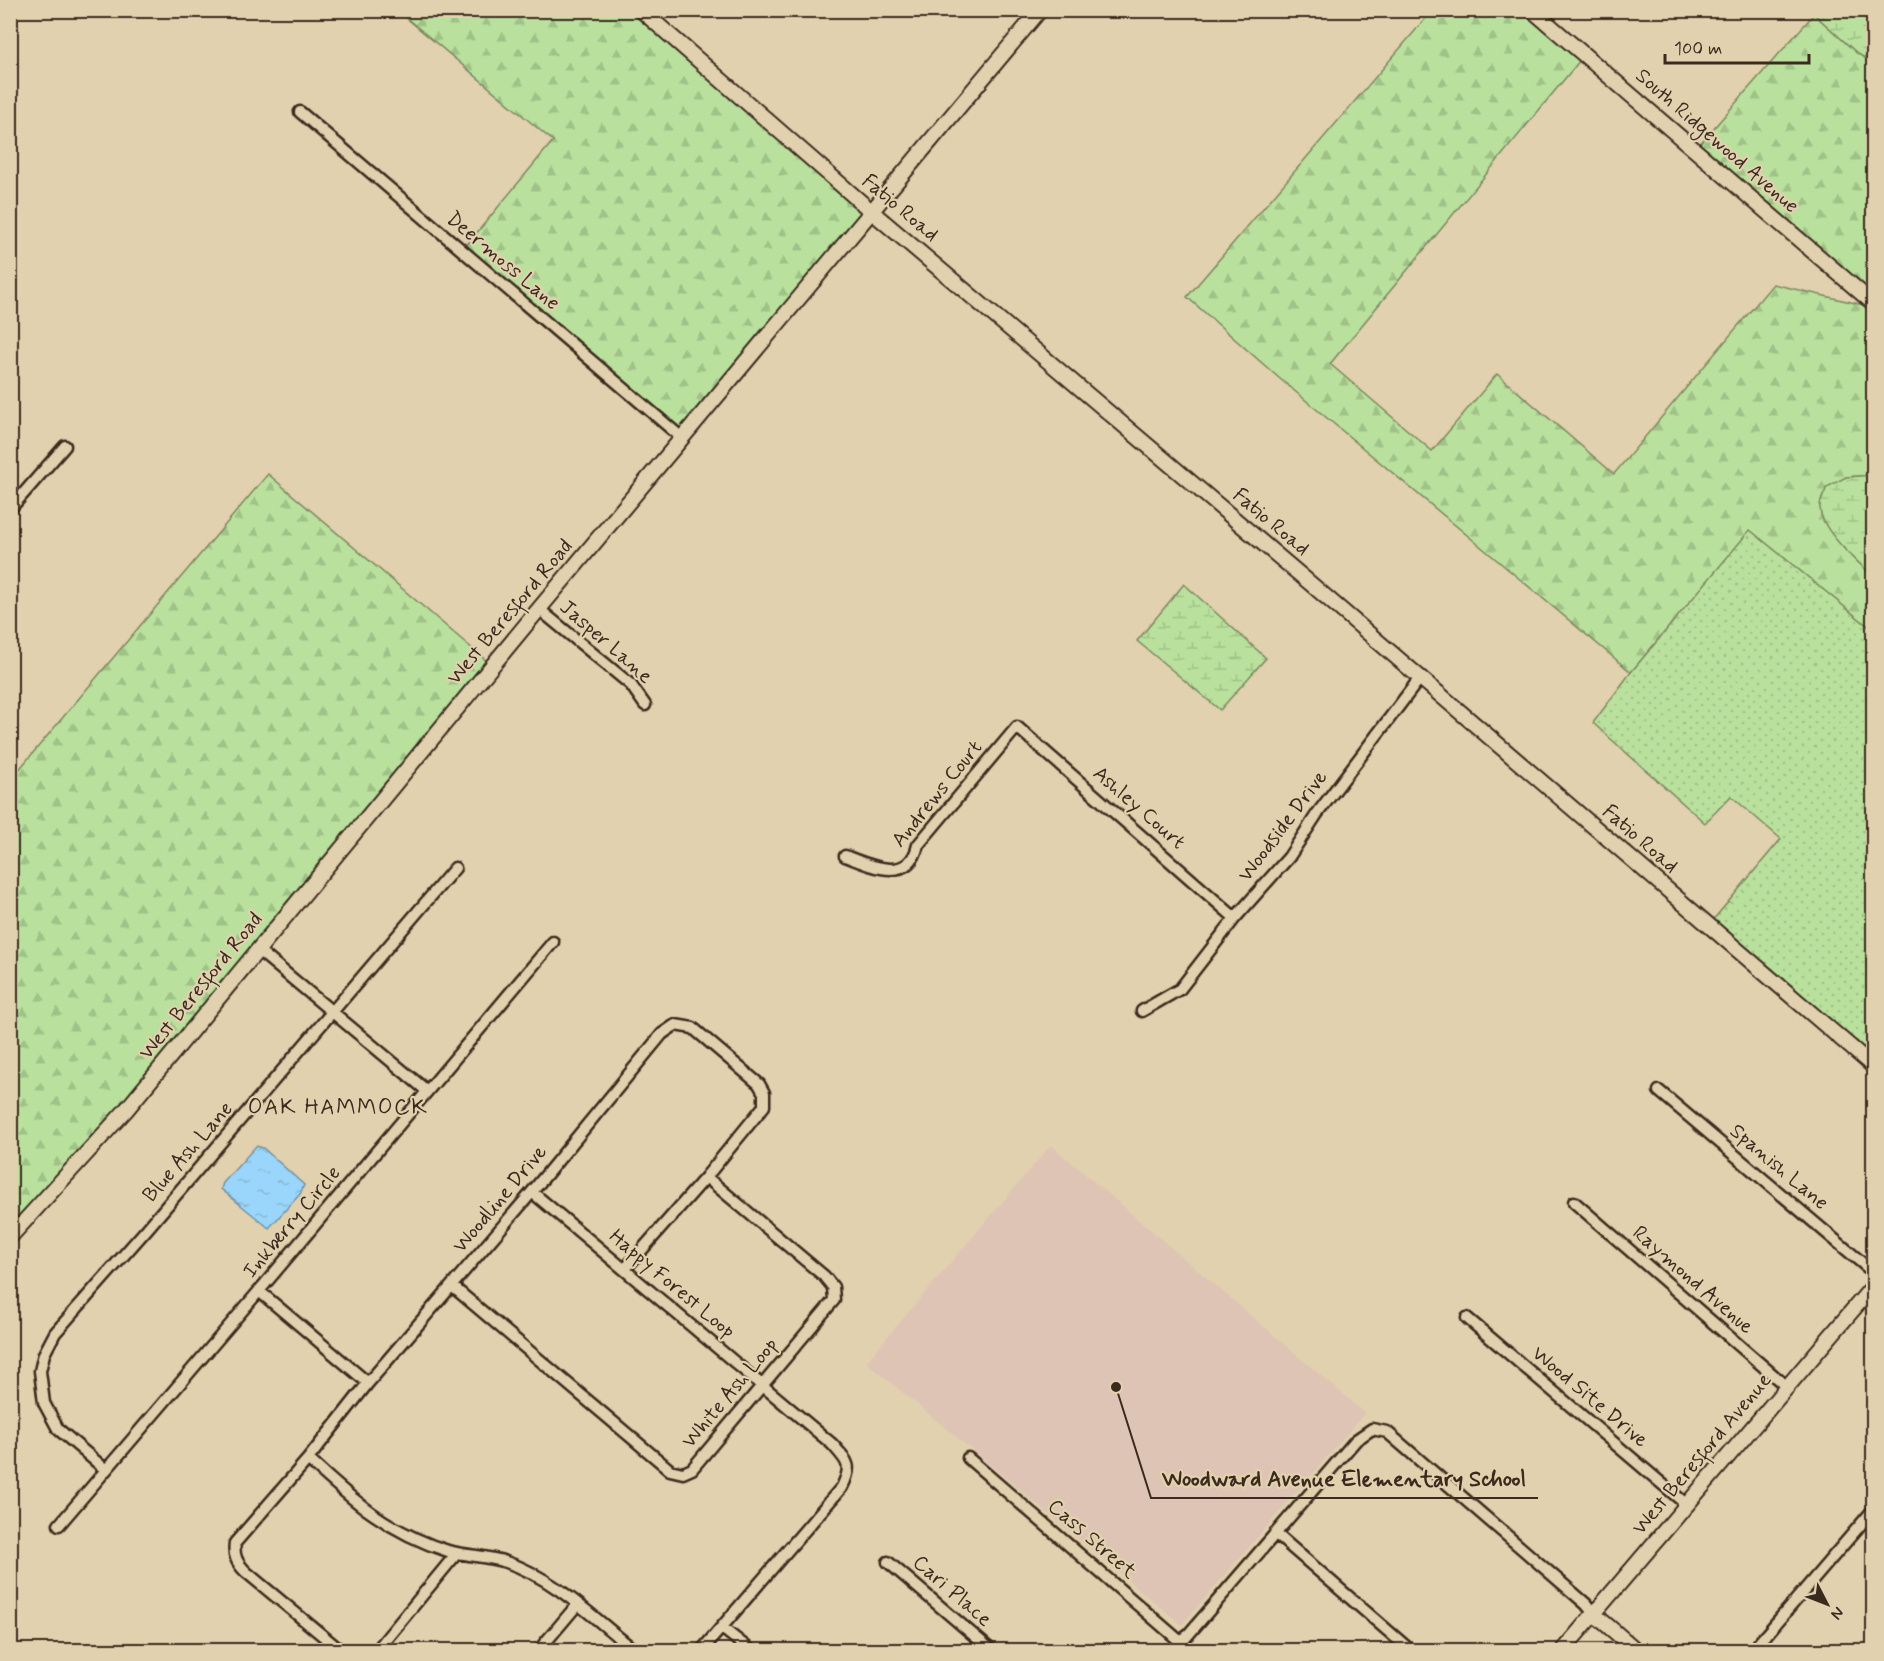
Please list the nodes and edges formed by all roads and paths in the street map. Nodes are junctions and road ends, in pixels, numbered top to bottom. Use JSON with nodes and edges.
{"nodes":[{"id":1,"x":640,"y":10,"type":"edge"},
{"id":2,"x":1040,"y":10,"type":"edge"},
{"id":3,"x":1532,"y":10,"type":"edge"},
{"id":4,"x":300,"y":112,"type":"dead end"},
{"id":5,"x":871,"y":211,"type":"junction"},
{"id":6,"x":1874,"y":304,"type":"edge"},
{"id":7,"x":682,"y":438,"type":"junction"},
{"id":8,"x":65,"y":446,"type":"dead end"},
{"id":9,"x":10,"y":510,"type":"edge"},
{"id":10,"x":539,"y":609,"type":"junction"},
{"id":11,"x":1420,"y":678,"type":"junction"},
{"id":12,"x":645,"y":705,"type":"dead end"},
{"id":13,"x":1017,"y":727,"type":"joint"},
{"id":14,"x":845,"y":856,"type":"dead end"},
{"id":15,"x":455,"y":868,"type":"dead end"},
{"id":16,"x":1235,"y":918,"type":"junction"},
{"id":17,"x":553,"y":942,"type":"dead end"},
{"id":18,"x":258,"y":950,"type":"junction"},
{"id":19,"x":332,"y":1011,"type":"junction"},
{"id":20,"x":1142,"y":1011,"type":"dead end"},
{"id":21,"x":1874,"y":1067,"type":"edge"},
{"id":22,"x":1659,"y":1090,"type":"dead end"},
{"id":23,"x":427,"y":1091,"type":"junction"},
{"id":24,"x":706,"y":1177,"type":"junction"},
{"id":25,"x":532,"y":1192,"type":"junction"},
{"id":26,"x":1574,"y":1202,"type":"dead end"},
{"id":27,"x":10,"y":1237,"type":"edge"},
{"id":28,"x":626,"y":1269,"type":"junction"},
{"id":29,"x":1874,"y":1273,"type":"edge"},
{"id":30,"x":1874,"y":1285,"type":"edge"},
{"id":31,"x":452,"y":1286,"type":"junction"},
{"id":32,"x":259,"y":1291,"type":"junction"},
{"id":33,"x":1467,"y":1318,"type":"dead end"},
{"id":34,"x":368,"y":1383,"type":"junction"},
{"id":35,"x":762,"y":1386,"type":"junction"},
{"id":36,"x":1787,"y":1387,"type":"junction"},
{"id":37,"x":968,"y":1458,"type":"dead end"},
{"id":38,"x":308,"y":1459,"type":"junction"},
{"id":39,"x":106,"y":1470,"type":"junction"},
{"id":40,"x":1687,"y":1504,"type":"junction"},
{"id":41,"x":1874,"y":1509,"type":"edge"},
{"id":42,"x":58,"y":1525,"type":"dead end"},
{"id":43,"x":1275,"y":1533,"type":"junction"},
{"id":44,"x":457,"y":1553,"type":"junction"},
{"id":45,"x":888,"y":1562,"type":"dead end"},
{"id":46,"x":577,"y":1605,"type":"junction"},
{"id":47,"x":1594,"y":1614,"type":"junction"},
{"id":48,"x":722,"y":1628,"type":"junction"},
{"id":49,"x":1182,"y":1648,"type":"edge"},
{"id":50,"x":339,"y":1650,"type":"edge"},
{"id":51,"x":377,"y":1650,"type":"edge"},
{"id":52,"x":539,"y":1650,"type":"edge"},
{"id":53,"x":634,"y":1650,"type":"edge"},
{"id":54,"x":702,"y":1650,"type":"edge"},
{"id":55,"x":750,"y":1650,"type":"edge"},
{"id":56,"x":991,"y":1650,"type":"edge"},
{"id":57,"x":1410,"y":1650,"type":"edge"},
{"id":58,"x":1563,"y":1650,"type":"edge"},
{"id":59,"x":1636,"y":1650,"type":"edge"},
{"id":60,"x":1754,"y":1650,"type":"edge"}],
"edges":[{"from":1,"to":5,"type":"street","name":"Fatio Road"},
{"from":2,"to":5,"type":"street","name":"West Beresford Road"},
{"from":3,"to":6,"type":"street","name":"South Ridgewood Avenue"},
{"from":4,"to":7,"type":"street","name":"Deermoss Lane"},
{"from":5,"to":7,"type":"street","name":"West Beresford Road"},
{"from":5,"to":11,"type":"street","name":"Fatio Road"},
{"from":7,"to":10,"type":"street","name":"West Beresford Road"},
{"from":8,"to":9,"type":"street"},
{"from":10,"to":12,"type":"street","name":"Jasper Lane"},
{"from":10,"to":18,"type":"street","name":"West Beresford Road"},
{"from":11,"to":16,"type":"street","name":"Woodside Drive"},
{"from":11,"to":21,"type":"street","name":"Fatio Road"},
{"from":13,"to":14,"type":"street","name":"Andrews Court"},
{"from":13,"to":16,"type":"street","name":"Ashley Court"},
{"from":15,"to":19,"type":"street","name":"Blue Ash Lane"},
{"from":16,"to":20,"type":"street","name":"Woodside Drive"},
{"from":17,"to":23,"type":"street","name":"Inkberry Circle"},
{"from":18,"to":19,"type":"street"},
{"from":18,"to":27,"type":"street","name":"West Beresford Road"},
{"from":19,"to":23,"type":"street"},
{"from":19,"to":39,"type":"street","name":"Blue Ash Lane"},
{"from":22,"to":29,"type":"street","name":"Spanish Lane"},
{"from":23,"to":32,"type":"street","name":"Inkberry Circle"},
{"from":24,"to":25,"type":"street","name":"Woodline Drive"},
{"from":24,"to":28,"type":"street","name":"Woodline Drive"},
{"from":24,"to":35,"type":"street","name":"White Ash Loop"},
{"from":25,"to":28,"type":"street","name":"Happy Forest Loop"},
{"from":25,"to":31,"type":"street","name":"Woodline Drive"},
{"from":26,"to":36,"type":"street","name":"Raymond Avenue"},
{"from":28,"to":35,"type":"street","name":"Happy Forest Loop"},
{"from":30,"to":36,"type":"street","name":"West Beresford Avenue"},
{"from":31,"to":34,"type":"street","name":"Woodline Drive"},
{"from":31,"to":35,"type":"street","name":"White Ash Loop"},
{"from":32,"to":34,"type":"street"},
{"from":32,"to":39,"type":"street","name":"Inkberry Circle"},
{"from":33,"to":40,"type":"street","name":"Wood Site Drive"},
{"from":34,"to":38,"type":"street","name":"Woodline Drive"},
{"from":35,"to":48,"type":"street","name":"Happy Forest Loop"},
{"from":36,"to":40,"type":"street","name":"West Beresford Avenue"},
{"from":37,"to":49,"type":"street","name":"Cass Street"},
{"from":38,"to":44,"type":"street"},
{"from":38,"to":50,"type":"street","name":"Woodline Drive"},
{"from":39,"to":42,"type":"street","name":"Inkberry Circle"},
{"from":40,"to":47,"type":"street","name":"West Beresford Avenue"},
{"from":41,"to":60,"type":"street"},
{"from":43,"to":47,"type":"street"},
{"from":43,"to":49,"type":"street"},
{"from":43,"to":57,"type":"street"},
{"from":44,"to":46,"type":"street"},
{"from":44,"to":51,"type":"street"},
{"from":45,"to":56,"type":"street","name":"Cari Place"},
{"from":46,"to":52,"type":"street"},
{"from":46,"to":53,"type":"street"},
{"from":47,"to":58,"type":"street","name":"West Beresford Avenue"},
{"from":47,"to":59,"type":"street"},
{"from":48,"to":54,"type":"street","name":"Happy Forest Loop"},
{"from":48,"to":55,"type":"street"}]}
